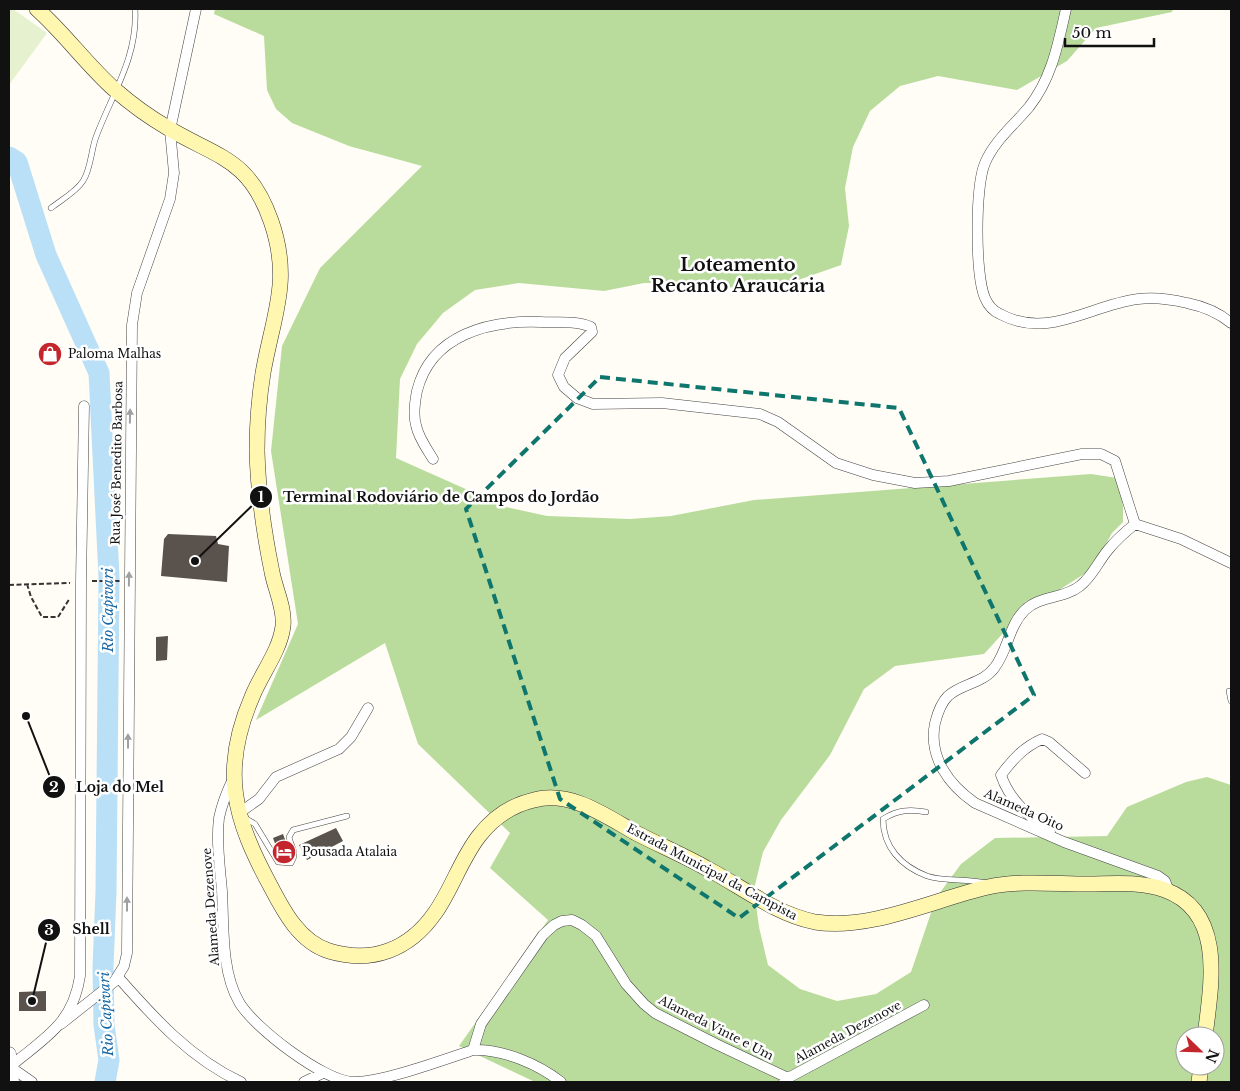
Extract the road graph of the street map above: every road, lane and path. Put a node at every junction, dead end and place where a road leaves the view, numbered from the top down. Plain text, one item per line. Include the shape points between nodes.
1 (37, 9) edge
2 (135, 9) edge
3 (196, 9) edge
4 (1066, 9) edge
5 (117, 92) junction
6 (170, 130) junction
7 (51, 208) dead end
8 (1231, 323) edge
9 (84, 406) dead end
10 (433, 459) dead end
11 (1135, 524) junction
12 (1231, 563) edge
13 (118, 580) dead end
14 (86, 581) junction
15 (27, 584) junction
16 (9, 585) edge
17 (70, 598) dead end
18 (1229, 692) dead end
19 (1231, 701) edge
20 (368, 708) dead end
21 (1085, 773) dead end
22 (233, 779) junction
23 (926, 812) dead end
24 (238, 813) junction
25 (347, 816) dead end
26 (1064, 842) junction
27 (994, 885) junction
28 (1169, 891) junction
29 (116, 980) junction
30 (924, 1004) dead end
31 (61, 1024) junction
32 (1206, 1026) edge
33 (473, 1050) junction
34 (11, 1067) edge
35 (323, 1073) junction
36 (389, 1079) edge
37 (786, 1080) edge
38 (32, 1082) edge
39 (241, 1082) edge
40 (304, 1082) edge
41 (561, 1082) edge

1 - 5 main road, Estrada Municipal da Campista
2 - 5 lane via 136,21 129,56
3 - 6 street, Rua José Benedito Barbosa
4 - 8 street via 1048,78 1030,106 998,141 985,163 978,191 980,280 985,298 994,312 1015,322 1033,325 1060,321 1137,299 1163,298 1200,306
5 - 6 main road, Estrada Municipal da Campista
5 - 7 lane via 95,140 85,177
6 - 22 main road, Estrada Municipal da Campista via 228,159 247,176 256,187 272,222 280,255 281,296 263,371 257,452 270,562 283,612 283,626 241,724
29 -> 6 street, Rua José Benedito Barbosa via 127,952 132,325 137,293 170,199 174,173
9 - 14 street
10 - 11 street via 416,425 415,401 420,380 429,363 446,344 475,329 513,321 581,324 590,327 592,332 564,358 558,375 564,387 577,398 593,404 662,403 760,414 778,422 836,463 873,475 915,483 949,481 1082,454 1101,454 1115,461
11 - 12 street via 1174,536
11 - 26 street, Alameda Oito via 1119,537 1079,588 1039,600 1024,611 995,667 982,680 958,688 946,698 933,732 935,754 946,776 964,795 975,803
13 - 14 path
14 - 15 path
14 - 31 street via 80,976 77,993
15 - 16 path
15 - 17 path via 42,617 58,618
18 - 19 lane
20 - 24 street via 351,737 339,749 276,777 253,805
21 - 26 street via 1042,739 1014,757 1001,775 1004,786 1020,807
22 - 24 main road, Estrada Municipal da Campista
22 - 35 street, Alameda Dezenove via 222,801 219,821 228,968 233,987 238,1002 249,1017
23 - 27 lane via 911,809 895,812 883,819 883,834 894,853 905,864 928,876
24 - 25 lane via 255,824 278,862 283,864 291,863 294,858 289,837 292,830
24 - 27 main road, Estrada Municipal da Campista via 255,858 294,925 312,943 326,950 361,957 380,955 401,947 435,913 479,835 515,806 540,797 583,804 708,868 796,918 848,923 887,916
26 - 28 street, Alameda Oito via 1158,876 1165,881
27 - 28 main road, Estrada Municipal da Campista via 1129,884
28 - 32 main road, Estrada Municipal da Campista via 1186,902 1203,922 1213,955
29 - 31 street
29 - 39 street via 197,1057
30 - 37 street, Alameda Dezenove
31 - 34 street
33 - 36 street, Alameda Dezenove
33 - 37 street, Alameda Vinte e Um via 481,1024 543,935 554,925 572,920 596,936 626,984 644,1004
33 - 41 street, Alameda Dezenove via 500,1053 535,1066
34 - 38 street
35 - 36 street, Alameda Dezenove via 352,1082
35 - 40 street

